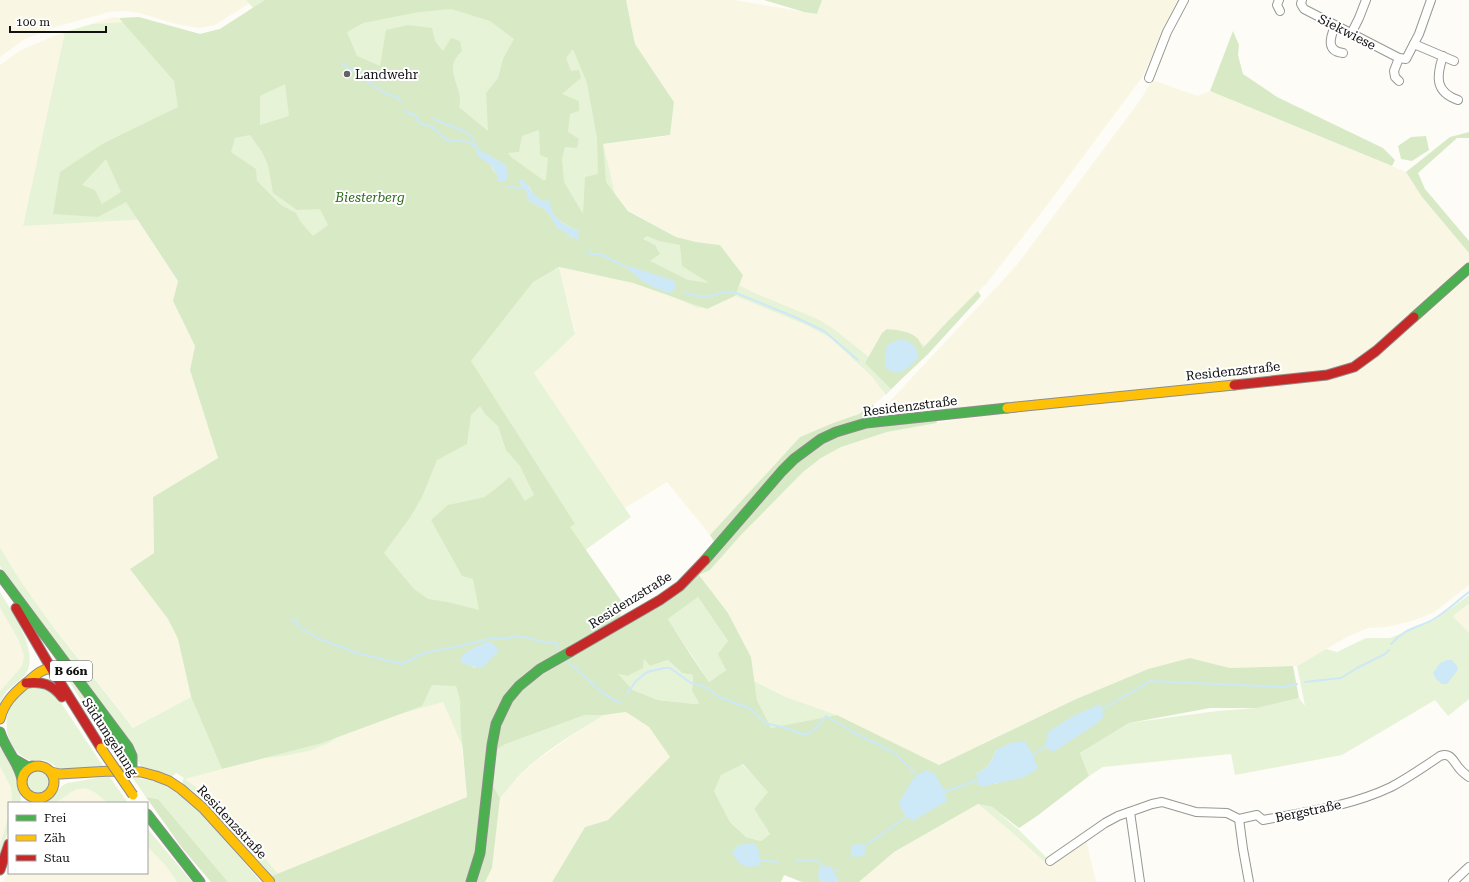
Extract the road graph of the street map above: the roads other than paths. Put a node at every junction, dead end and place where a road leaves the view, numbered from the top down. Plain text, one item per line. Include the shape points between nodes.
1 (1184, 0) edge
2 (1279, 0) edge
3 (1302, 0) edge
4 (1366, 0) edge
5 (1431, 0) edge
6 (1280, 11) dead end
7 (1335, 26) junction
8 (1351, 34) junction
9 (1414, 44) junction
10 (1344, 53) dead end
11 (1443, 56) junction
12 (1402, 59) junction
13 (1454, 61) dead end
14 (1149, 78) dead end
15 (1399, 81) dead end
16 (1458, 100) dead end
17 (1469, 268) edge
18 (0, 575) edge
19 (0, 581) edge
20 (30, 632) junction
21 (51, 668) junction
22 (28, 680) junction
23 (0, 719) edge
24 (83, 720) junction
25 (0, 732) edge
26 (13, 759) junction
27 (33, 766) junction
28 (132, 771) junction
29 (51, 772) junction
30 (79, 774) junction
31 (1469, 777) edge
32 (22, 778) junction
33 (53, 787) junction
34 (25, 792) junction
35 (39, 798) junction
36 (136, 799) edge
37 (27, 802) edge
38 (29, 802) edge
39 (1130, 812) junction
40 (148, 815) edge
41 (1239, 819) junction
42 (8, 847) edge
43 (1050, 861) dead end
44 (1469, 867) edge
45 (0, 870) edge
46 (200, 882) edge
47 (270, 882) edge
48 (471, 882) edge
49 (1140, 882) edge
50 (1249, 882) edge
51 (1453, 882) edge

1 - 14 street via 1167,32
2 - 6 street via 1277,5
3 - 7 street, Siekwiese via 1304,9
4 - 8 street
5 - 9 street
7 - 8 street, Siekwiese
7 - 10 street via 1330,44 1339,53
8 - 12 street, Siekwiese
9 - 11 street
9 - 12 street
11 - 13 street
11 - 16 street via 1438,80 1445,93
12 - 15 street via 1394,71
17 - 48 main road, Residenzstraße via 1376,351 1354,367 1340,372 866,423 821,439 782,471 680,586 540,669 508,699 496,724 480,853
18 - 28 main road, B 66n via 128,747 132,756
19 - 20 main road, Südumgehung / B 66n
20 - 21 main road, Südumgehung / B 66n
20 - 22 main road, B 66n via 36,649 35,662
21 - 22 main road, B 66n via 42,669
21 - 24 main road, Südumgehung / B 66n
22 - 23 main road, B 66n via 9,697
22 - 24 main road, B 66n via 50,684 56,688 70,708
24 - 36 main road, Südumgehung / B 66n, bridge
25 - 26 main road via 3,744
26 - 27 main road via 28,767
26 - 32 main road via 22,773
27 - 29 main road via 42,766
27 - 32 main road
28 - 30 main road, Residenzstraße
28 - 47 main road, Residenzstraße via 155,775 194,797
29 - 30 main road, Residenzstraße
29 - 33 main road via 54,779
30 - 33 main road, Residenzstraße
31 - 41 street, Bergstraße via 1445,754 1390,787 1359,799 1309,812 1263,820 1257,815
32 - 34 main road
33 - 35 main road via 49,794
34 - 35 main road
34 - 37 main road
35 - 38 main road
39 - 41 street, Bergstraße via 1162,802 1196,812 1227,813
39 - 43 street, Bergstraße via 1105,823
39 - 49 street
40 - 46 main road
41 - 50 street
42 - 45 main road
44 - 51 street

